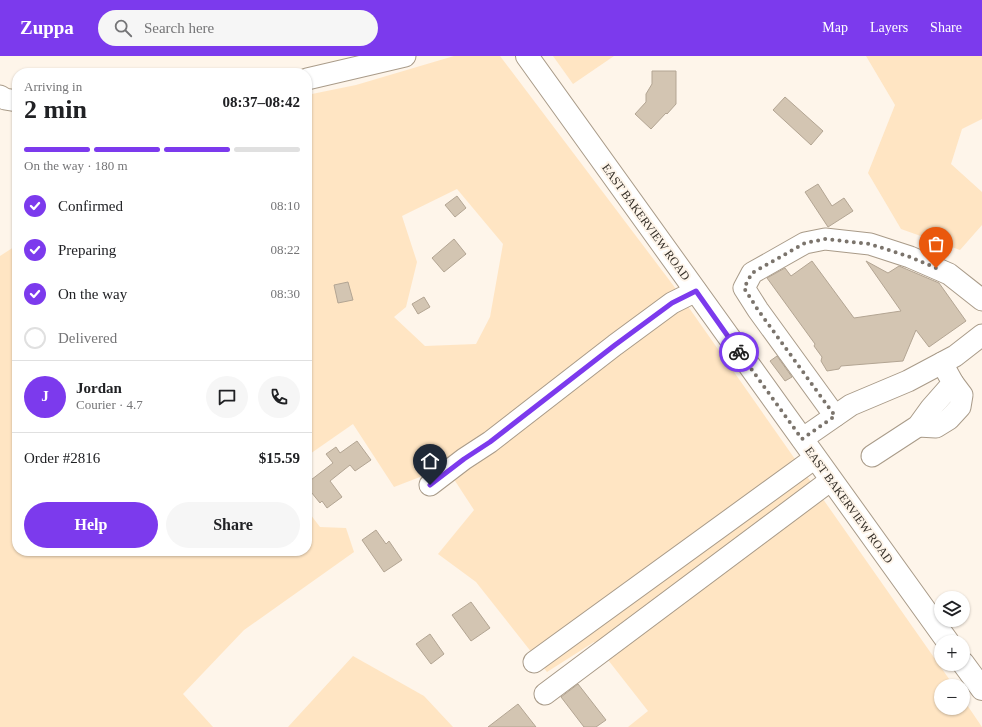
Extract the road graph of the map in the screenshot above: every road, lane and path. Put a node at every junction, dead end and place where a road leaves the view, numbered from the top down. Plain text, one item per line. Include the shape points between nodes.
1 (405, 56) edge
2 (527, 56) edge
3 (312, 78) edge
4 (0, 96) edge
5 (12, 100) edge
6 (696, 291) junction
7 (982, 300) edge
8 (982, 335) edge
9 (942, 363) junction
10 (835, 416) junction
11 (802, 439) junction
12 (872, 456) dead end
13 (815, 458) junction
14 (831, 480) junction
15 (430, 485) dead end
16 (943, 635) edge
17 (534, 662) dead end
18 (969, 671) edge
19 (982, 689) edge
20 (545, 694) dead end

1 - 3 street
2 - 6 main road, EAST BAKERVIEW ROAD
4 - 5 street
6 - 11 main road, EAST BAKERVIEW ROAD
6 - 15 street via 672,303
7 - 10 street via 949,274 910,257 870,244 825,239 805,243 752,273 744,288
8 - 9 street
9 - 10 street via 908,381 851,405
9 - 12 street via 953,383 918,426
10 - 11 street
11 - 13 main road, EAST BAKERVIEW ROAD
13 - 14 main road, EAST BAKERVIEW ROAD
13 - 17 street
14 - 16 main road, EAST BAKERVIEW ROAD
14 - 20 street
18 - 19 main road

